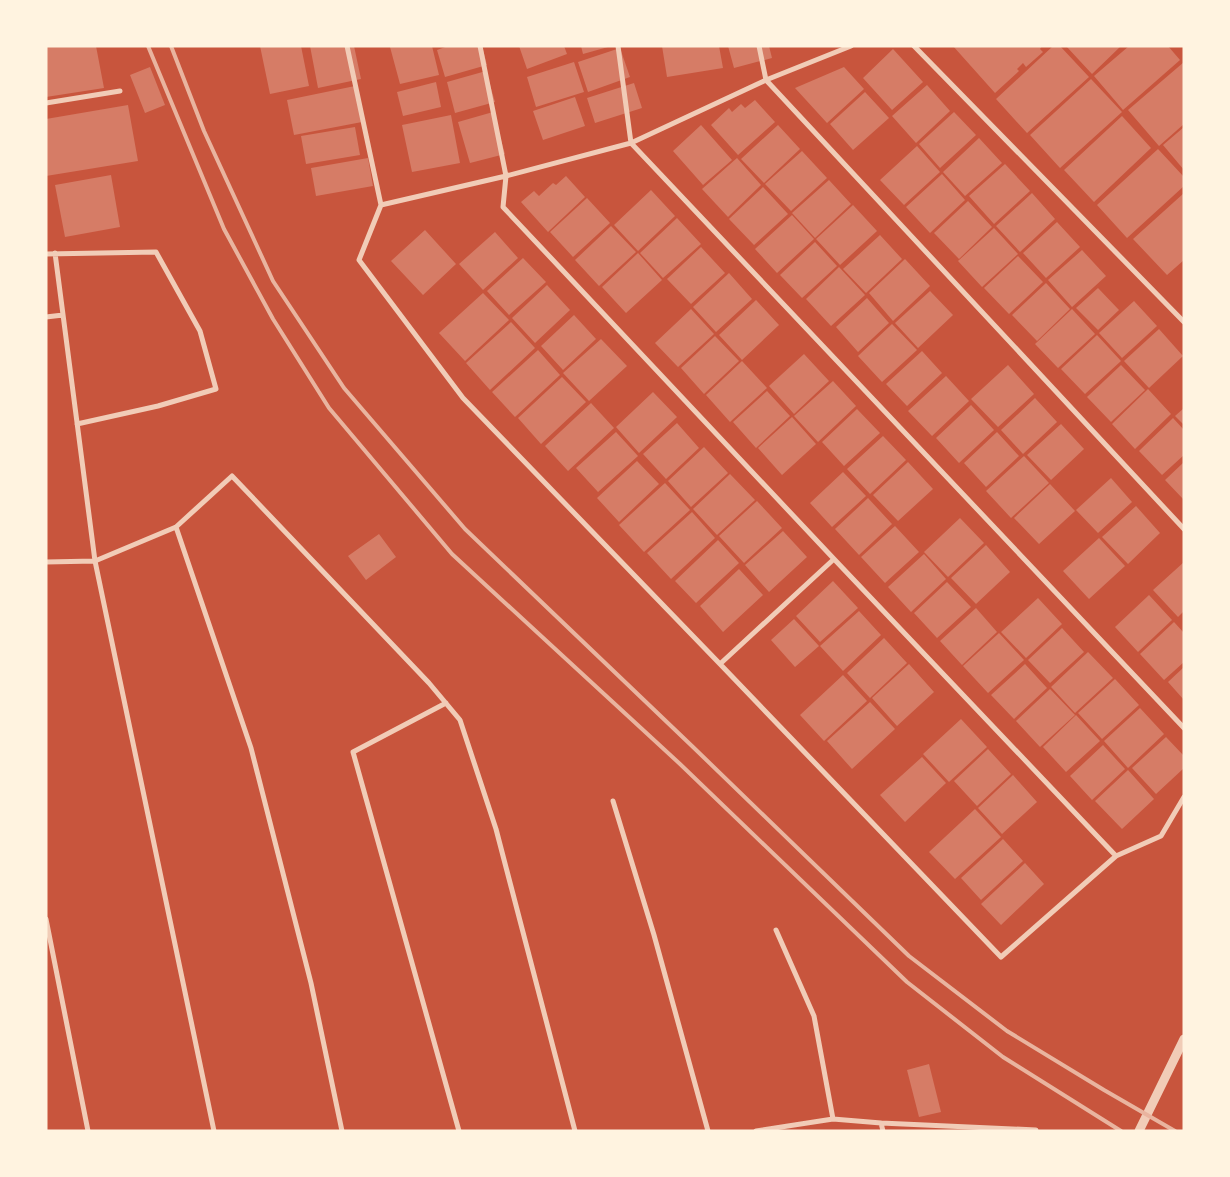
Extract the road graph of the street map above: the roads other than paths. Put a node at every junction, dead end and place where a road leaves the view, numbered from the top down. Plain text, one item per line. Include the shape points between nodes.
1 (347, 46) edge
2 (480, 46) edge
3 (618, 46) edge
4 (759, 46) edge
5 (851, 46) edge
6 (914, 46) edge
7 (766, 80) junction
8 (120, 92) dead end
9 (46, 103) edge
10 (631, 143) junction
11 (506, 176) junction
12 (381, 205) junction
13 (55, 253) junction
14 (46, 254) edge
15 (63, 315) junction
16 (46, 317) edge
17 (1184, 322) edge
18 (77, 424) junction
19 (176, 527) junction
20 (1184, 529) edge
21 (834, 559) junction
22 (95, 561) junction
23 (46, 562) edge
24 (720, 664) junction
25 (446, 703) junction
26 (1184, 728) edge
27 (1184, 797) edge
28 (613, 801) dead end
29 (1116, 856) junction
30 (46, 919) edge
31 (776, 930) dead end
32 (1184, 1038) edge
33 (834, 1119) junction
34 (881, 1123) junction
35 (1036, 1130) edge
36 (88, 1131) edge
37 (214, 1131) edge
38 (342, 1131) edge
39 (459, 1131) edge
40 (575, 1131) edge
41 (708, 1131) edge
42 (756, 1131) edge
43 (883, 1131) edge
44 (1138, 1131) edge

1 - 12 street
2 - 11 street
3 - 10 street
4 - 7 street
5 - 7 street
6 - 17 street
7 - 10 street
7 - 20 street
8 - 9 street
10 - 11 street
10 - 26 street
11 - 12 street
11 - 21 street via 503,207
12 - 24 street via 359,260 463,398
13 - 14 street
13 - 15 street
13 - 18 street via 156,252 200,331 216,389
15 - 16 street
15 - 18 street
18 - 22 street
19 - 22 street
19 - 25 street via 232,476
19 - 38 street via 251,748 312,983
21 - 24 street
21 - 29 street
22 - 23 street
22 - 37 street
24 - 29 street via 1001,957
25 - 39 street via 353,752
25 - 40 street via 460,720 496,829
27 - 29 street via 1161,836
28 - 41 street via 654,934
30 - 36 street
31 - 33 street via 814,1016
32 - 44 street
33 - 34 street
33 - 42 street
34 - 35 street
34 - 43 street

